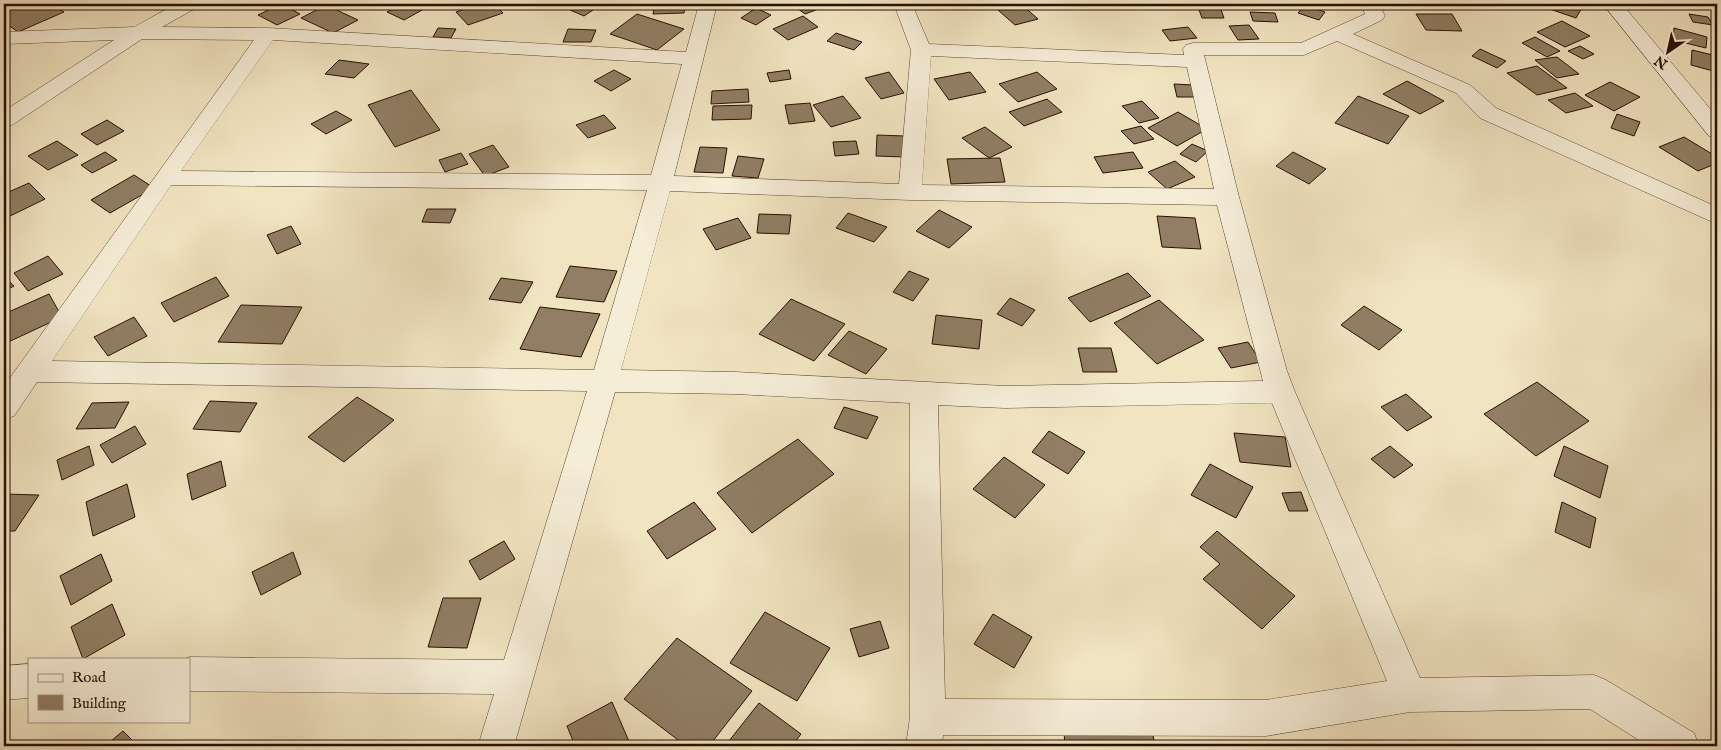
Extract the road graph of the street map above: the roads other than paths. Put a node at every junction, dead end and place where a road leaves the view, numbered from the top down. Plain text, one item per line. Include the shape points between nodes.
1 (189, 4) edge
2 (708, 4) edge
3 (903, 4) edge
4 (1370, 4) edge
5 (1612, 4) edge
6 (138, 33) junction
7 (268, 34) junction
8 (1337, 34) junction
9 (4, 38) edge
10 (921, 50) junction
11 (694, 59) junction
12 (1195, 62) junction
13 (4, 120) edge
14 (1717, 131) edge
15 (164, 178) junction
16 (661, 183) junction
17 (910, 192) junction
18 (1227, 197) junction
19 (1717, 216) edge
20 (31, 371) junction
21 (605, 380) junction
22 (1281, 392) junction
23 (924, 393) junction
24 (4, 408) edge
25 (190, 674) edge
26 (516, 677) junction
27 (28, 681) edge
28 (4, 683) edge
29 (1410, 695) junction
30 (926, 732) edge
31 (496, 746) edge
32 (1681, 746) edge

1 - 6 street
2 - 11 street
3 - 10 street
4 - 8 street via 1375,16
5 - 14 street
6 - 7 street
6 - 9 street
6 - 13 street
7 - 11 street
7 - 15 street
8 - 12 street via 1304,49 1193,49
8 - 19 street via 1463,89 1488,112
10 - 12 street
10 - 17 street
11 - 16 street
12 - 18 street
15 - 16 street
15 - 20 street
16 - 17 street
16 - 21 street
17 - 18 street
18 - 22 street
20 - 21 street
20 - 24 street
21 - 23 street
21 - 26 street
22 - 23 street via 1005,397
22 - 29 street
23 - 30 street
25 - 26 street
26 - 31 street
27 - 28 street
29 - 30 street via 1266,718
29 - 32 street via 1594,692

